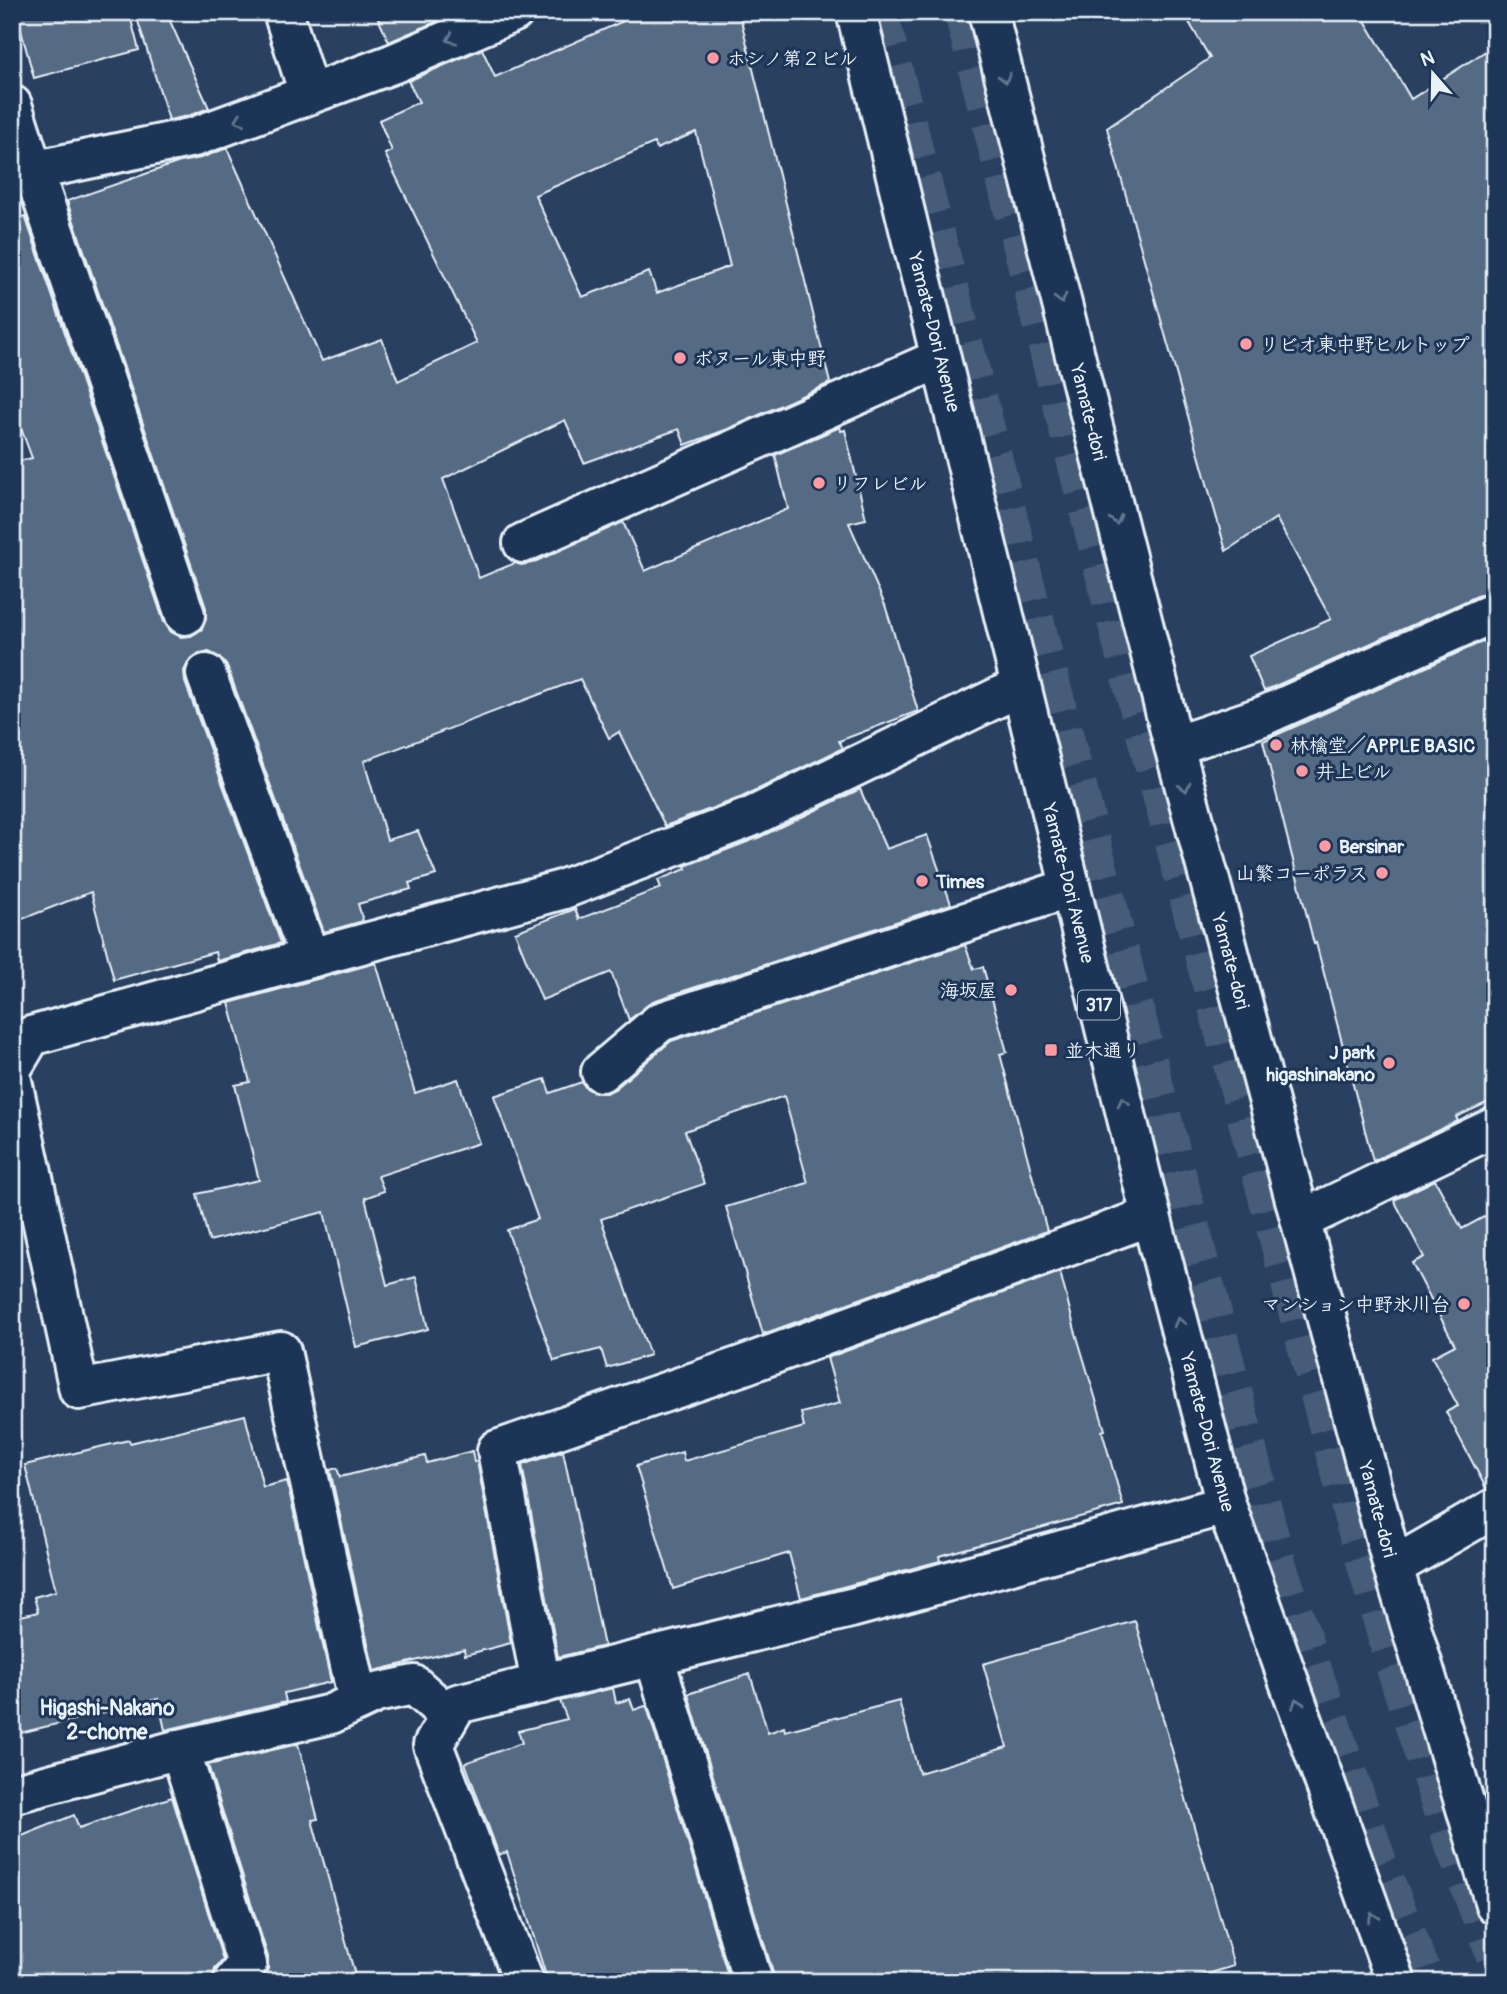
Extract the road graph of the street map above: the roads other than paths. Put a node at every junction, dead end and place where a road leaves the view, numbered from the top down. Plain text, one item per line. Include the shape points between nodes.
1 (284, 12) edge
2 (514, 12) edge
3 (856, 12) edge
4 (988, 12) edge
5 (309, 94) junction
6 (12, 105) edge
7 (22, 173) edge
8 (941, 358) junction
9 (523, 543) dead end
10 (1495, 612) edge
11 (185, 615) dead end
12 (206, 674) dead end
13 (1021, 686) junction
14 (1174, 746) junction
15 (1070, 888) junction
16 (310, 958) junction
17 (12, 1068) edge
18 (601, 1072) dead end
19 (12, 1081) edge
20 (1495, 1127) edge
21 (1151, 1216) junction
22 (1301, 1220) junction
23 (1226, 1505) junction
24 (1495, 1508) edge
25 (1393, 1567) junction
26 (654, 1656) junction
27 (541, 1684) junction
28 (358, 1701) junction
29 (449, 1716) junction
30 (180, 1749) junction
31 (12, 1794) edge
32 (1495, 1904) edge
33 (233, 1982) edge
34 (524, 1982) edge
35 (753, 1982) edge
36 (1396, 1982) edge

1 - 5 main road
2 -> 5 main road
3 - 8 main road, Yamate-Dori Avenue / 317
4 -> 14 main road, Yamate-dori
5 -> 7 main road via 194,137
6 - 7 main road
7 - 11 main road
8 - 9 main road
8 - 13 main road, Yamate-Dori Avenue / 317
10 - 14 main road via 1263,716
12 - 16 main road
13 - 15 main road, Yamate-Dori Avenue / 317
13 - 16 main road via 751,817 599,876
14 -> 22 main road, Yamate-dori
15 - 18 main road via 660,1022
21 -> 15 main road, Yamate-Dori Avenue / 317
16 - 17 main road via 31,1036
19 - 28 main road via 79,1390 281,1351
20 - 22 main road
23 -> 21 main road, Yamate-Dori Avenue / 317
21 - 27 main road via 497,1450
22 - 25 main road, Yamate-dori
23 - 26 main road via 851,1608
36 -> 23 main road, Yamate-Dori Avenue / 317
24 - 25 main road
25 - 32 main road, Yamate-dori
26 - 27 main road
26 - 35 main road
27 - 29 main road via 457,1704
28 - 29 main road via 414,1685
28 - 30 main road via 331,1714
29 - 34 main road via 433,1745
30 - 31 main road
30 - 33 main road via 247,1964

